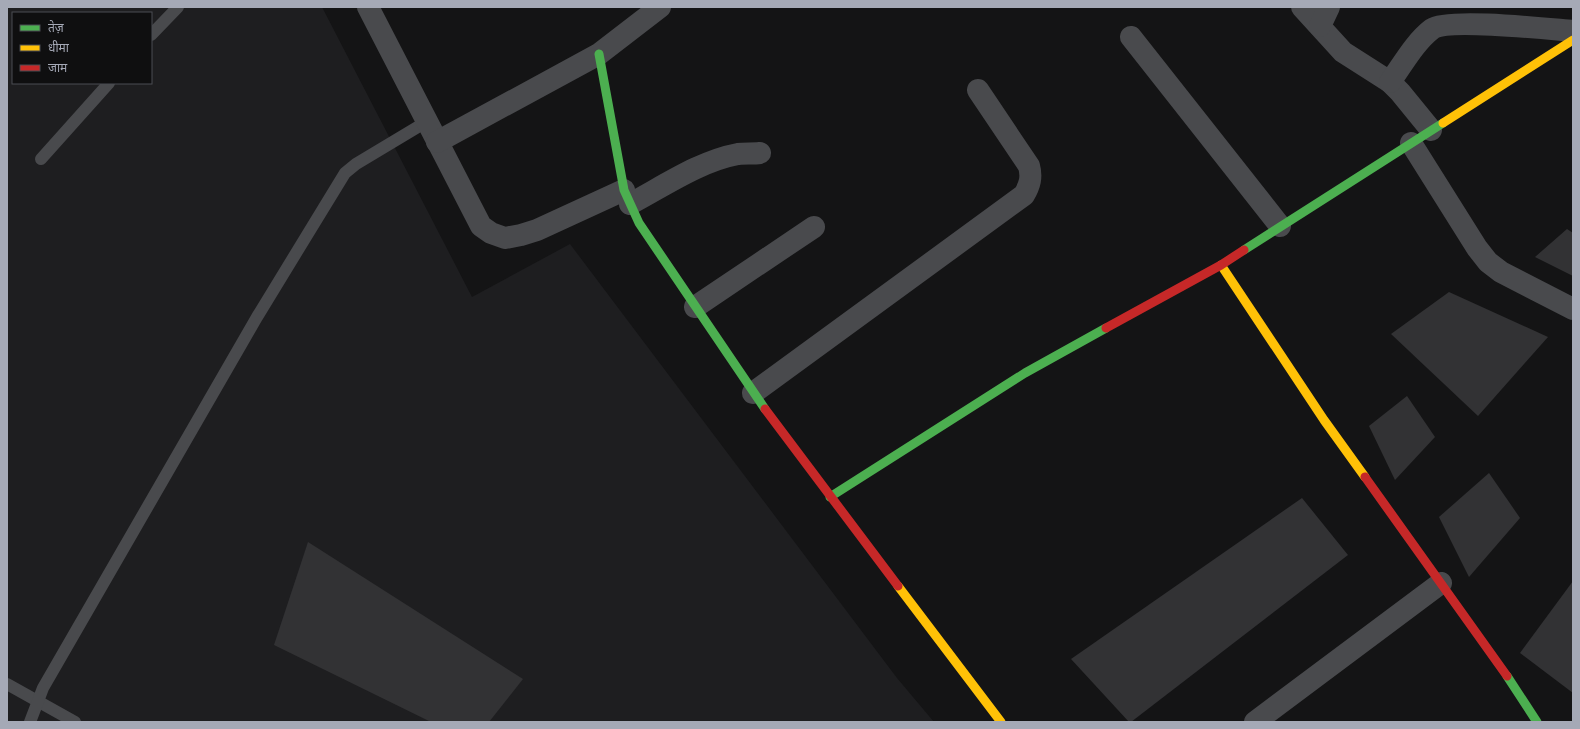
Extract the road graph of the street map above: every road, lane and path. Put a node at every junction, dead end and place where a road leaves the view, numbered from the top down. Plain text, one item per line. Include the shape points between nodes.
1 (178, 7) edge
2 (368, 7) edge
3 (660, 7) edge
4 (1302, 7) edge
5 (1329, 7) edge
6 (1320, 26) junction
7 (1573, 31) edge
8 (152, 34) edge
9 (1131, 37) dead end
10 (1573, 40) edge
11 (599, 54) junction
12 (1390, 82) junction
13 (108, 84) edge
14 (978, 90) dead end
15 (426, 122) junction
16 (1431, 130) junction
17 (437, 142) junction
18 (1412, 143) junction
19 (760, 154) dead end
20 (41, 160) dead end
21 (627, 197) junction
22 (1280, 226) junction
23 (814, 227) dead end
24 (1221, 265) junction
25 (695, 307) junction
26 (1573, 309) edge
27 (753, 393) junction
28 (830, 497) junction
29 (1441, 583) junction
30 (7, 684) edge
31 (38, 702) junction
32 (30, 722) edge
33 (76, 722) edge
34 (1001, 722) edge
35 (1255, 722) edge
36 (1538, 722) edge

1 - 8 lane
2 - 15 street
3 - 11 street
4 - 6 street
5 - 6 street
6 - 12 street via 1342,52
7 - 12 street via 1474,24 1439,26 1420,41
9 - 22 street
10 - 16 street
11 - 17 street
11 - 21 street
12 - 16 street
13 - 20 lane
14 - 27 street via 1029,166 1030,186 1024,195
15 - 17 street
15 - 31 lane via 356,164 346,173 257,317 43,688
16 - 18 street
17 - 21 street via 481,226 505,238 537,230
18 - 22 street
18 - 26 street via 1488,262 1501,272
19 - 21 street via 739,154 718,160
21 - 25 street via 639,223
22 - 24 street
23 - 25 street
24 - 28 street via 1025,373
24 - 29 street via 1324,420
25 - 27 street
27 - 28 street
28 - 34 street
29 - 35 street
29 - 36 street
30 - 31 lane
31 - 32 lane
31 - 33 lane

